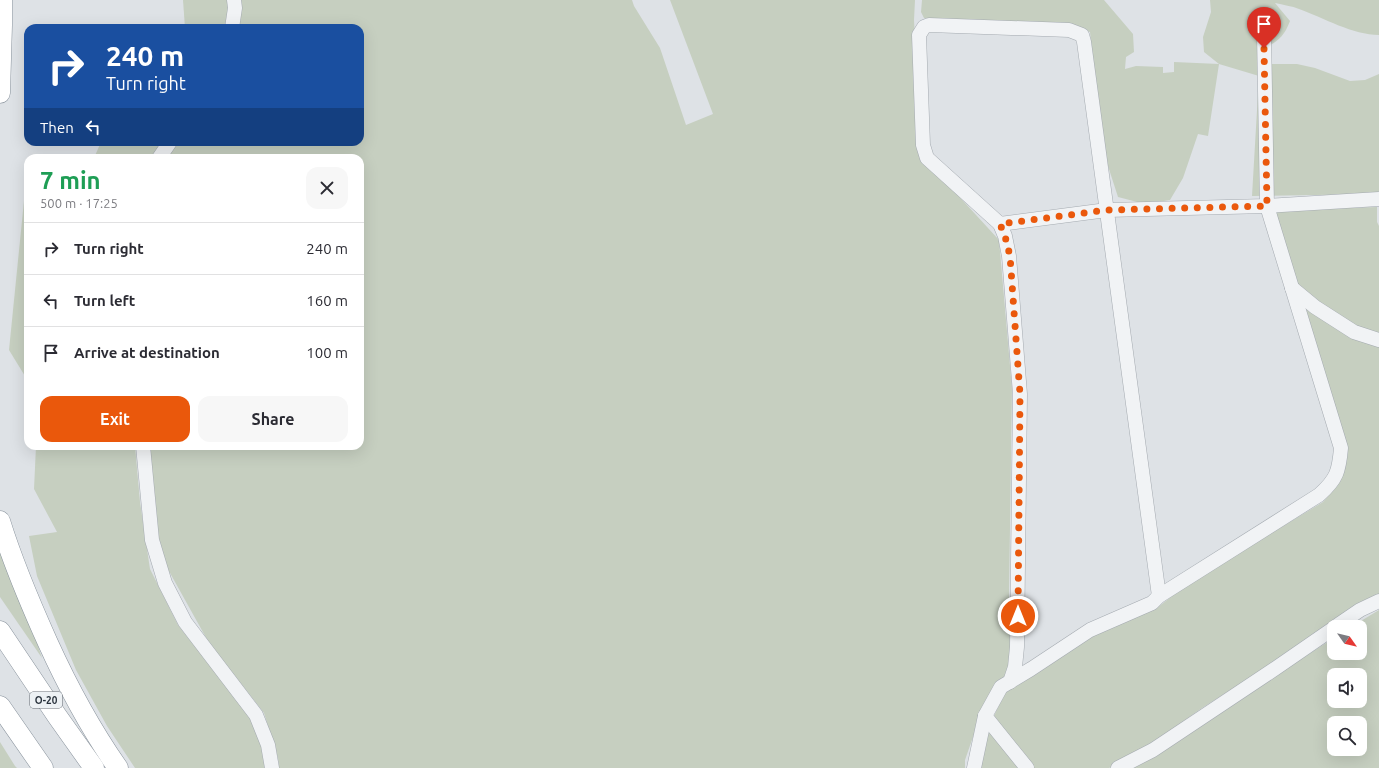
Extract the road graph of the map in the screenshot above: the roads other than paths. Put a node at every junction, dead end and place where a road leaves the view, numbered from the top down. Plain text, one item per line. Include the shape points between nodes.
1 (2, 0) edge
2 (234, 0) edge
3 (233, 24) edge
4 (1264, 32) dead end
5 (0, 92) edge
6 (1379, 199) edge
7 (1267, 206) junction
8 (1107, 210) junction
9 (1000, 224) junction
10 (1292, 288) junction
11 (1379, 340) edge
12 (143, 450) edge
13 (0, 521) edge
14 (1159, 596) junction
15 (1379, 601) edge
16 (1345, 620) edge
17 (0, 631) edge
18 (1327, 633) edge
19 (1010, 682) junction
20 (0, 706) edge
21 (984, 716) junction
22 (43, 768) edge
23 (94, 768) edge
24 (118, 768) edge
25 (272, 768) edge
26 (974, 768) edge
27 (1027, 768) edge
28 (1118, 768) edge

1 - 5 highway
2 - 3 street
4 - 7 street
6 - 7 street
7 - 8 street
7 - 10 street
8 - 9 street
8 - 9 street via 1082,35 1069,30 928,25 919,35 924,152 927,158
8 - 14 street
9 - 19 street via 1010,256 1020,394 1017,647
10 - 11 street via 1315,307 1354,332
10 - 14 street via 1341,448 1339,468 1330,485 1318,495
12 - 25 street via 152,540 165,583 185,622 256,715 268,745
13 - 24 highway via 18,576 66,680
14 - 19 street via 1152,603 1090,630
15 - 16 street
17 - 23 highway, O-20
18 - 28 street via 1153,750
19 - 21 street via 1001,687
20 - 22 highway
21 - 26 street
21 - 27 street

